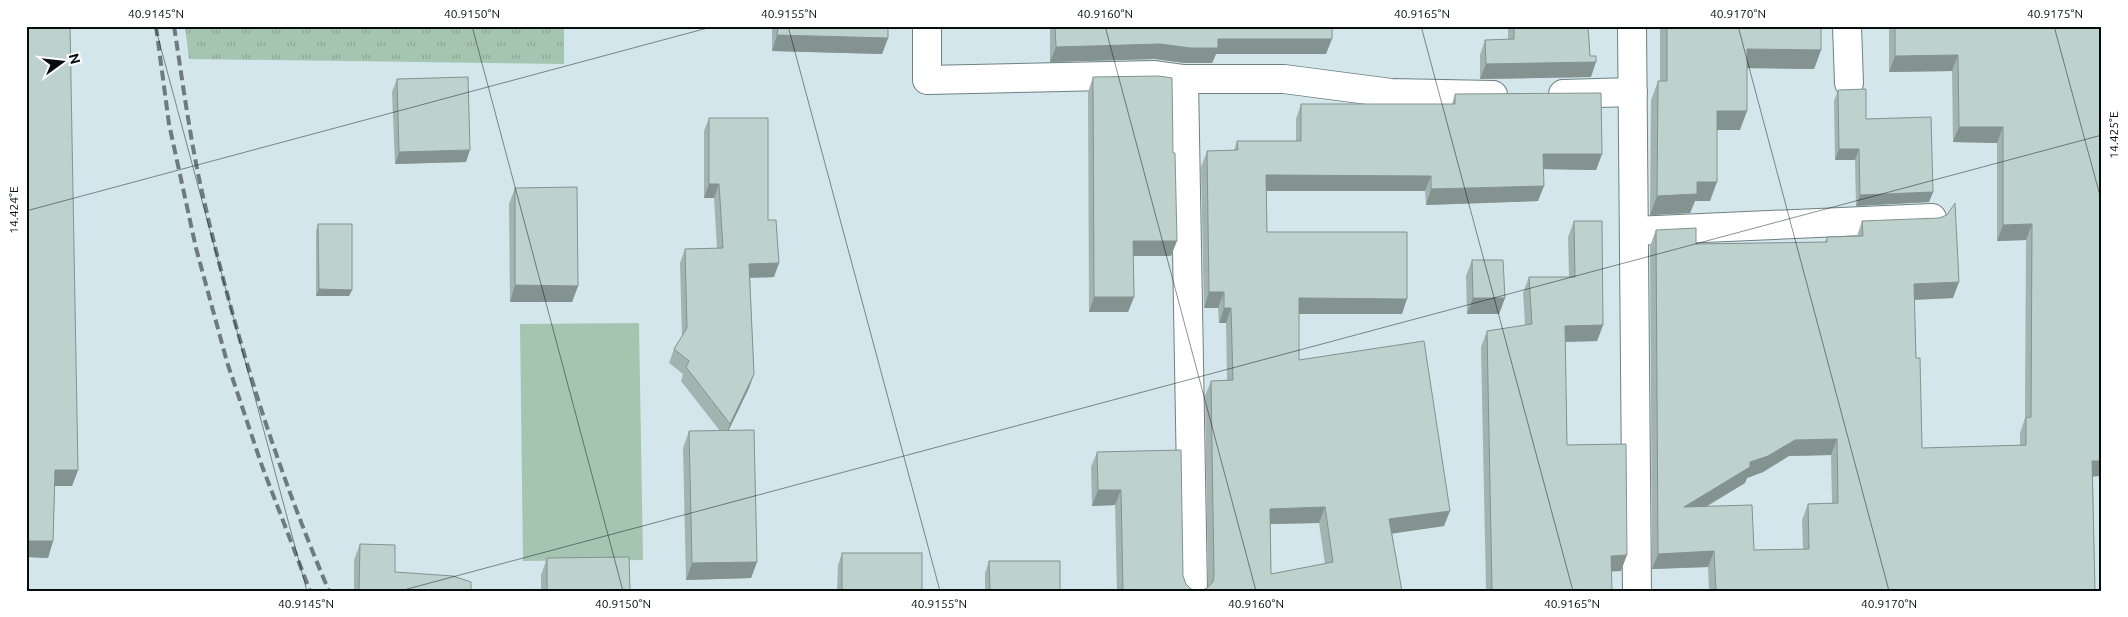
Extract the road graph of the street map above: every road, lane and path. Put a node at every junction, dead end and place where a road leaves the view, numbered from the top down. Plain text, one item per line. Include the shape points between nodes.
1 (927, 26) edge
2 (1632, 26) edge
3 (1848, 26) edge
4 (1184, 79) junction
5 (1849, 83) dead end
6 (1633, 92) junction
7 (1932, 218) edge
8 (1634, 231) junction
9 (1194, 591) edge
10 (1637, 591) edge

1 - 4 street via 927,80 1155,76
2 - 6 street
3 - 5 street
4 - 6 street via 1284,79 1391,93 1528,95
4 - 9 street
6 - 8 street
7 - 8 street
8 - 10 street

